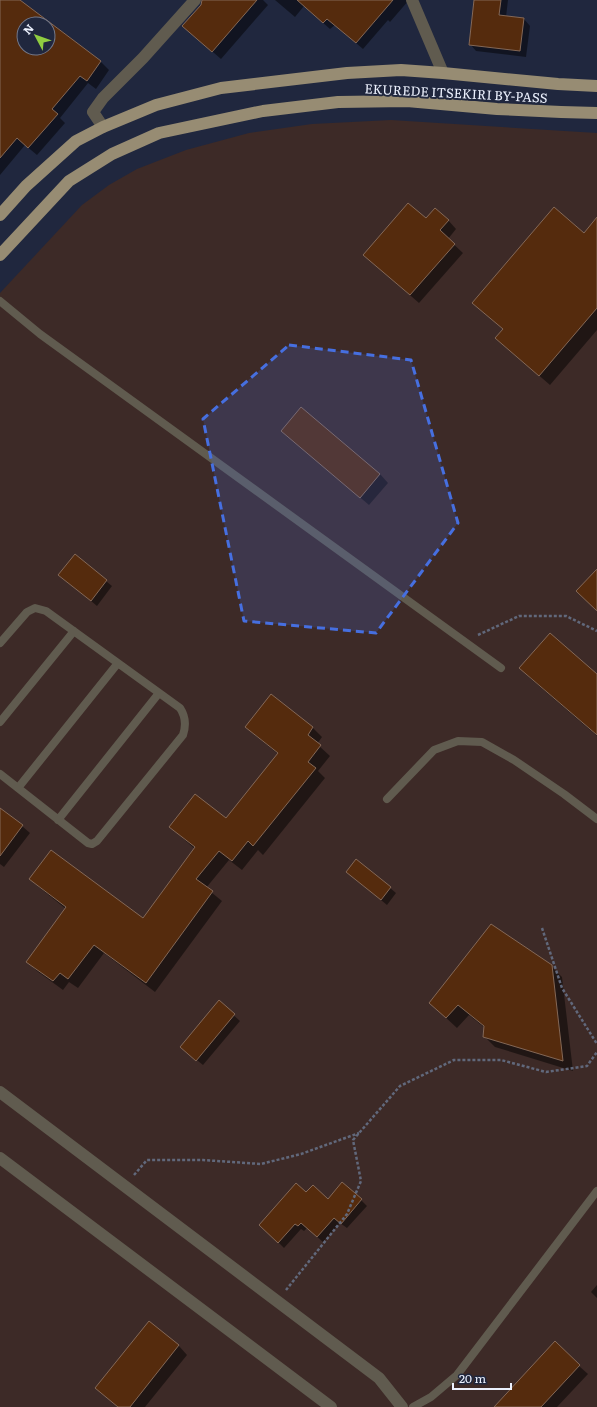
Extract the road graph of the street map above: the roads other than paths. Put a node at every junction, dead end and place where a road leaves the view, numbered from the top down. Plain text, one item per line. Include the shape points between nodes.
1 (195, 0) edge
2 (412, 0) edge
3 (443, 73) junction
4 (597, 86) edge
5 (597, 113) edge
6 (103, 127) junction
7 (0, 215) edge
8 (0, 255) edge
9 (0, 301) edge
10 (74, 631) junction
11 (0, 643) edge
12 (118, 663) junction
13 (501, 668) dead end
14 (159, 693) junction
15 (0, 722) edge
16 (0, 774) edge
17 (18, 788) junction
18 (387, 799) dead end
19 (597, 819) edge
20 (58, 820) junction
21 (0, 1092) edge
22 (0, 1158) edge
23 (597, 1191) edge
24 (331, 1407) edge
25 (402, 1407) edge
26 (413, 1407) edge

1 - 6 street via 103,98 93,112
2 - 3 street
3 - 4 main road, EKUREDE ITSEKIRI BY-PASS
3 - 6 main road, EKUREDE ITSEKIRI BY-PASS via 401,70 347,73 221,88 156,105
5 - 8 main road, EKUREDE ITSEKIRI BY-PASS via 407,102 338,102 263,111 159,133 112,154 69,181
6 - 7 main road, EKUREDE ITSEKIRI BY-PASS via 76,140 26,186
9 - 13 lane via 40,334
10 - 11 lane via 46,611 35,608 27,612
10 - 12 lane
10 - 15 lane
12 - 14 lane
12 - 17 lane
14 - 20 lane
14 - 20 lane via 183,713 183,735 97,841 88,843
16 - 17 lane
17 - 20 lane
18 - 19 lane via 434,750 458,741 482,742 514,760
21 - 25 street via 379,1378
22 - 24 street
23 - 26 lane via 458,1375 431,1397

